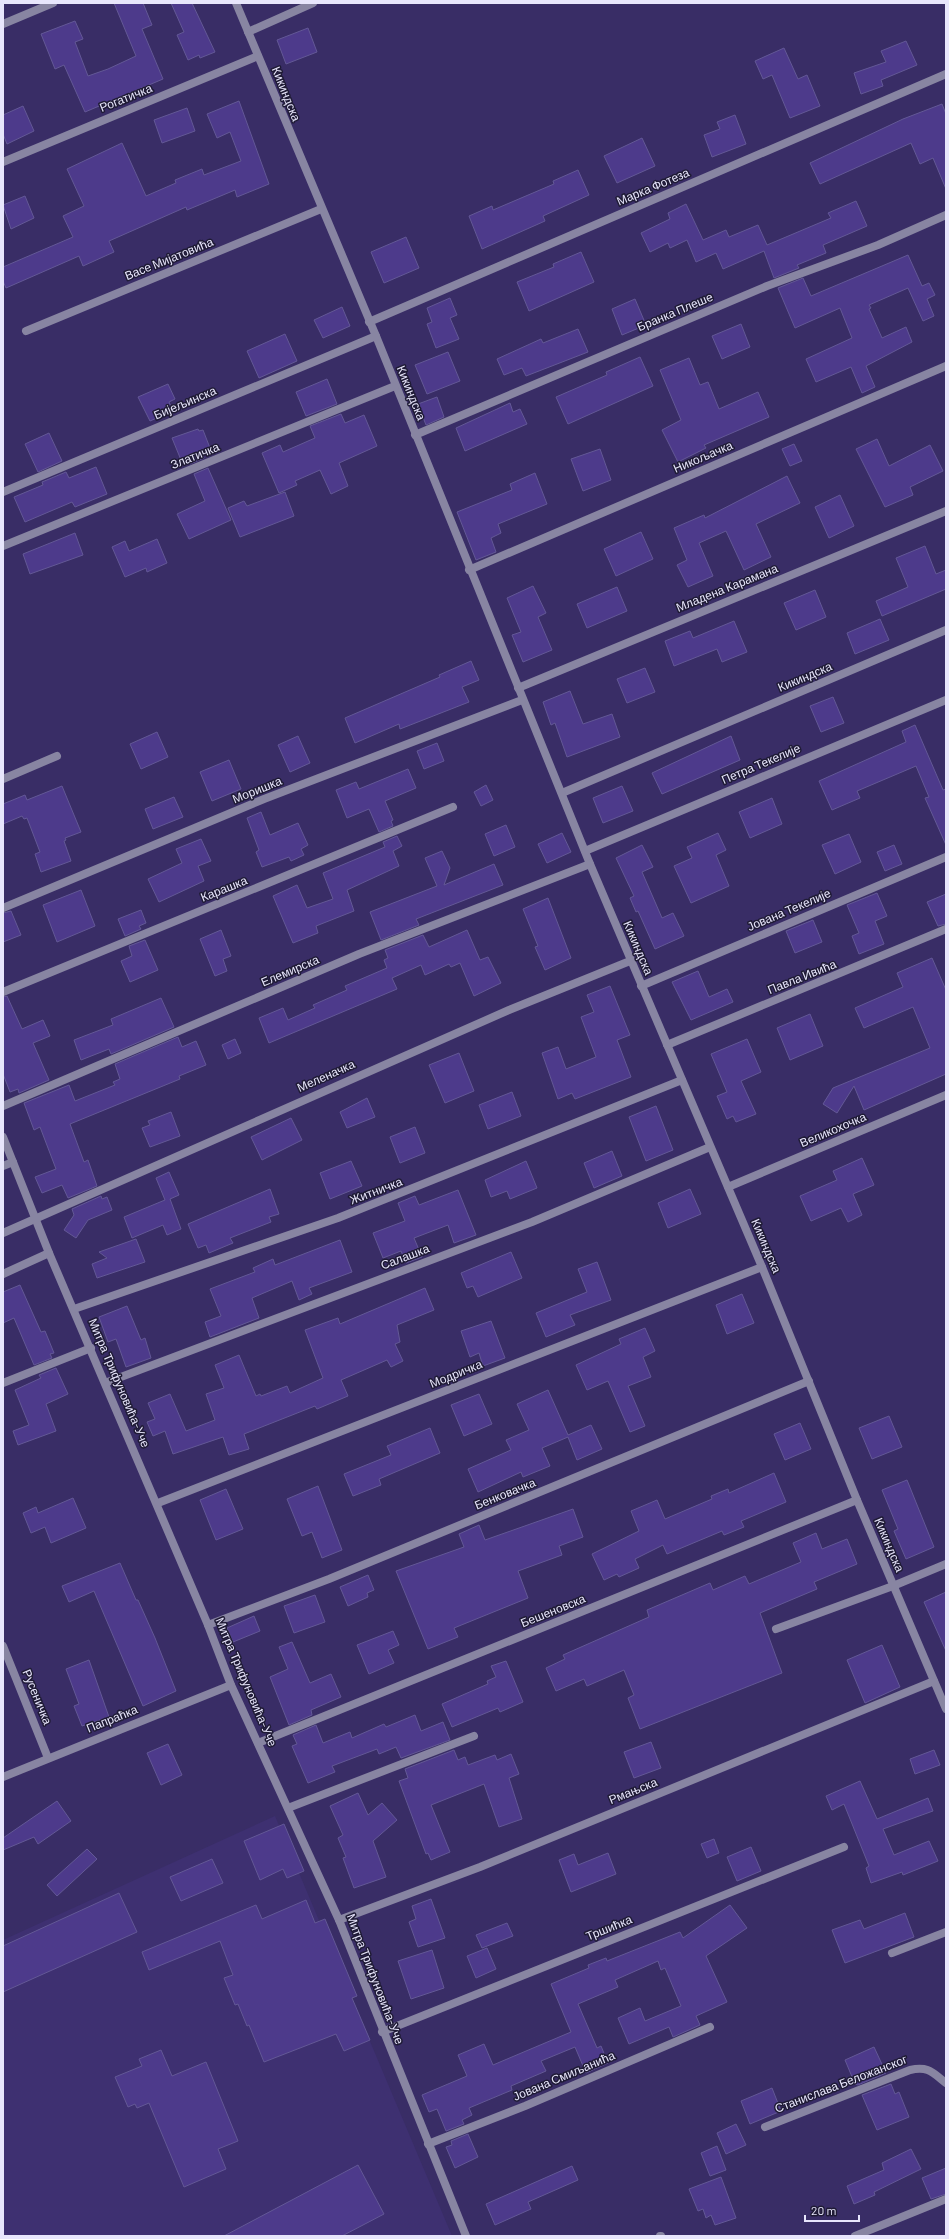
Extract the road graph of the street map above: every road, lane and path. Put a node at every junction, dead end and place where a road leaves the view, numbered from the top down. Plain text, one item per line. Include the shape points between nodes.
1 (53, 3) edge
2 (236, 3) edge
3 (313, 3) edge
4 (3, 24) edge
5 (248, 32) junction
6 (258, 56) junction
7 (946, 74) edge
8 (3, 162) edge
9 (321, 210) junction
10 (946, 215) edge
11 (369, 322) junction
12 (26, 331) dead end
13 (376, 336) junction
14 (946, 366) edge
15 (395, 386) junction
16 (415, 435) junction
17 (3, 492) edge
18 (946, 511) edge
19 (3, 546) edge
20 (469, 570) junction
21 (946, 630) edge
22 (518, 688) junction
23 (522, 700) junction
24 (946, 700) edge
25 (57, 756) dead end
26 (3, 779) edge
27 (562, 793) junction
28 (453, 807) dead end
29 (585, 851) junction
30 (946, 857) edge
31 (590, 864) junction
32 (3, 908) edge
33 (946, 929) edge
34 (630, 961) junction
35 (641, 986) junction
36 (3, 992) edge
37 (667, 1045) junction
38 (682, 1080) junction
39 (946, 1095) edge
40 (3, 1106) edge
41 (3, 1137) edge
42 (710, 1147) junction
43 (13, 1162) junction
44 (3, 1166) edge
45 (728, 1187) junction
46 (35, 1219) junction
47 (3, 1232) edge
48 (49, 1253) junction
49 (762, 1267) junction
50 (3, 1274) edge
51 (74, 1309) junction
52 (91, 1348) junction
53 (809, 1381) junction
54 (3, 1383) edge
55 (105, 1383) junction
56 (857, 1500) junction
57 (158, 1503) junction
58 (946, 1564) edge
59 (893, 1586) junction
60 (208, 1625) junction
61 (776, 1629) dead end
62 (3, 1646) edge
63 (934, 1681) junction
64 (231, 1685) junction
65 (946, 1709) edge
66 (474, 1736) dead end
67 (258, 1744) junction
68 (48, 1758) junction
69 (3, 1777) edge
70 (288, 1808) junction
71 (844, 1847) dead end
72 (339, 1920) junction
73 (946, 1932) edge
74 (892, 1953) dead end
75 (710, 2027) dead end
76 (382, 2032) junction
77 (946, 2084) edge
78 (764, 2127) dead end
79 (428, 2144) junction
80 (946, 2199) edge
81 (466, 2236) edge
82 (855, 2236) edge

1 - 4 street
2 - 5 street, Кикиндска
3 - 5 street
5 - 6 street, Кикиндска
6 - 8 street, Рогатичка
6 - 9 street, Кикиндска
7 - 11 street, Марка Фотеза
9 - 11 street, Кикиндска
9 - 12 street, Васе Мијатовића
10 - 16 street, Бранка Плеше via 878,245 767,286
11 - 13 street, Кикиндска
13 - 15 street, Кикиндска
13 - 17 street, Бијељинска
14 - 20 street, Никољачка
15 - 16 street, Кикиндска
15 - 19 street, Златичка
16 - 20 street, Кикиндска
18 - 22 street, Младена Карамана
20 - 22 street, Кикиндска
21 - 27 street, Кикиндска
22 - 23 street, Кикиндска
23 - 27 street, Кикиндска
23 - 32 street, Моришка via 264,799
24 - 29 street, Петра Текелије
25 - 26 street
27 - 29 street, Кикиндска
28 - 36 street, Карашка
29 - 31 street, Кикиндска
30 - 35 street, Јована Текелије
31 - 34 street, Кикиндска
31 - 40 street, Елемирска via 359,954
33 - 37 street, Павла Ивића
34 - 35 street, Кикиндска
34 - 46 street, Меленачка via 494,1016
35 - 37 street, Кикиндска
37 - 38 street, Кикиндска
38 - 42 street, Кикиндска
38 - 51 street, Житничка via 338,1218
39 - 45 street, Великохочка
41 - 43 street, Митра Трифуновића-Уче
42 - 45 street, Кикиндска
42 - 55 street, Салашка via 532,1222
43 - 44 street
43 - 46 street, Митра Трифуновића-Уче
45 - 49 street, Кикиндска
46 - 47 street, Меленачка
46 - 48 street, Митра Трифуновића-Уче
48 - 50 street
48 - 51 street, Митра Трифуновића-Уче
49 - 53 street, Кикиндска
49 - 57 street, Модричка
51 - 52 street, Митра Трифуновића-Уче
52 - 54 street
52 - 55 street, Митра Трифуновића-Уче
53 - 56 street, Кикиндска
53 - 60 street, Бенковачка via 330,1579
55 - 57 street, Митра Трифуновића-Уче
56 - 59 street, Кикиндска
56 - 67 street, Бешеновска
57 - 60 street, Митра Трифуновића-Уче
58 - 59 street
59 - 61 street
59 - 63 street, Кикиндска
60 - 64 street, Митра Трифуновића-Уче
62 - 68 street, Русеничка
63 - 65 street, Кикиндска
63 - 72 street, Рмањска via 480,1867
64 - 67 street, Митра Трифуновића-Уче
64 - 68 street, Папраћка
66 - 70 street
67 - 70 street, Митра Трифуновића-Уче
68 - 69 street, Папраћка
70 - 72 street, Митра Трифуновића-Уче
71 - 76 street, Тршићка
72 - 76 street, Митра Трифуновића-Уче
73 - 74 street
75 - 79 street, Јована Смиљанића via 525,2106
76 - 79 street, Митра Трифуновића-Уче
77 - 78 street, Станислава Беложанског via 922,2067
79 - 81 street, Митра Трифуновића-Уче
80 - 82 street

